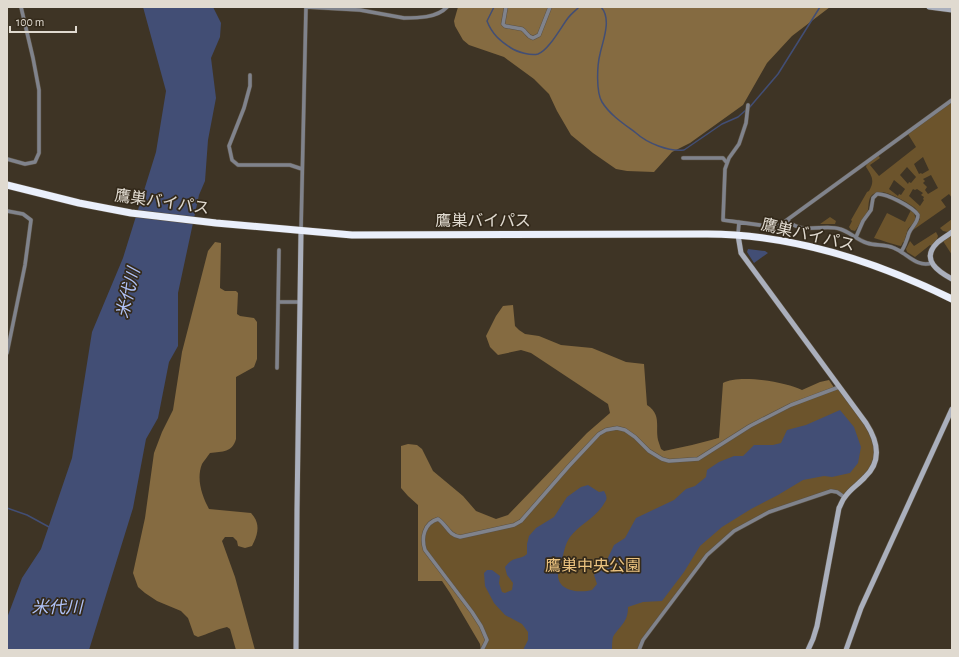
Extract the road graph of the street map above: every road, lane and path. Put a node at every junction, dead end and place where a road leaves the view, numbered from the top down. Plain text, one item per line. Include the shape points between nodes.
1 (21, 7) edge
2 (306, 7) edge
3 (447, 7) edge
4 (506, 7) edge
5 (550, 7) edge
6 (929, 7) edge
7 (952, 10) edge
8 (250, 75) dead end
9 (952, 100) edge
10 (748, 105) dead end
11 (683, 158) dead end
12 (7, 159) edge
13 (727, 163) junction
14 (302, 169) junction
15 (10, 186) edge
16 (7, 211) edge
17 (787, 220) junction
18 (739, 222) junction
19 (301, 231) junction
20 (952, 232) edge
21 (738, 235) junction
22 (856, 237) junction
23 (279, 250) dead end
24 (902, 252) junction
25 (932, 263) junction
26 (952, 279) edge
27 (952, 299) edge
28 (278, 302) junction
29 (300, 302) junction
30 (7, 353) edge
31 (277, 368) dead end
32 (839, 387) junction
33 (952, 409) edge
34 (844, 497) junction
35 (296, 650) edge
36 (482, 650) edge
37 (639, 650) edge
38 (808, 650) edge
39 (846, 650) edge

1 - 12 street via 39,90 39,153 35,162 25,164
2 - 3 street via 360,10 410,18 429,17
2 - 14 street
4 - 5 street via 503,24 522,29 526,35 533,38 539,35
6 - 7 street
8 - 14 street via 244,108 229,146 232,160 238,165 290,165
9 - 17 street
10 - 13 street via 746,123 739,144
11 - 13 street via 723,158
13 - 18 street via 723,220
14 - 19 street
15 - 19 highway, 鷹巣バイパス via 131,214
16 - 30 street via 22,214 31,220 25,265
17 - 18 street via 774,228
17 - 22 street via 800,227 834,227
18 - 21 street
19 - 21 highway, 鷹巣バイパス via 352,235
19 - 29 street
20 - 25 street via 936,244 930,256
21 - 27 highway, 鷹巣バイパス via 833,253
21 - 32 street via 741,253
22 - 24 street via 866,243 884,245
22 - 24 street via 871,210 872,198 877,194 883,194 916,211 918,215
23 - 28 street
24 - 25 street via 921,264
25 - 26 street via 937,270
28 - 29 street
28 - 31 street
29 - 35 street
32 - 34 street via 872,432 876,446 876,456 867,476
32 - 36 street via 791,405 750,426 698,459 662,460 625,430 606,430 599,434 514,525 454,536 438,519 433,520 424,533 425,550 481,626 487,640
33 - 39 street via 861,608
34 - 37 street via 831,491 769,512 734,531 707,555 642,640
34 - 38 street via 839,508 817,626

